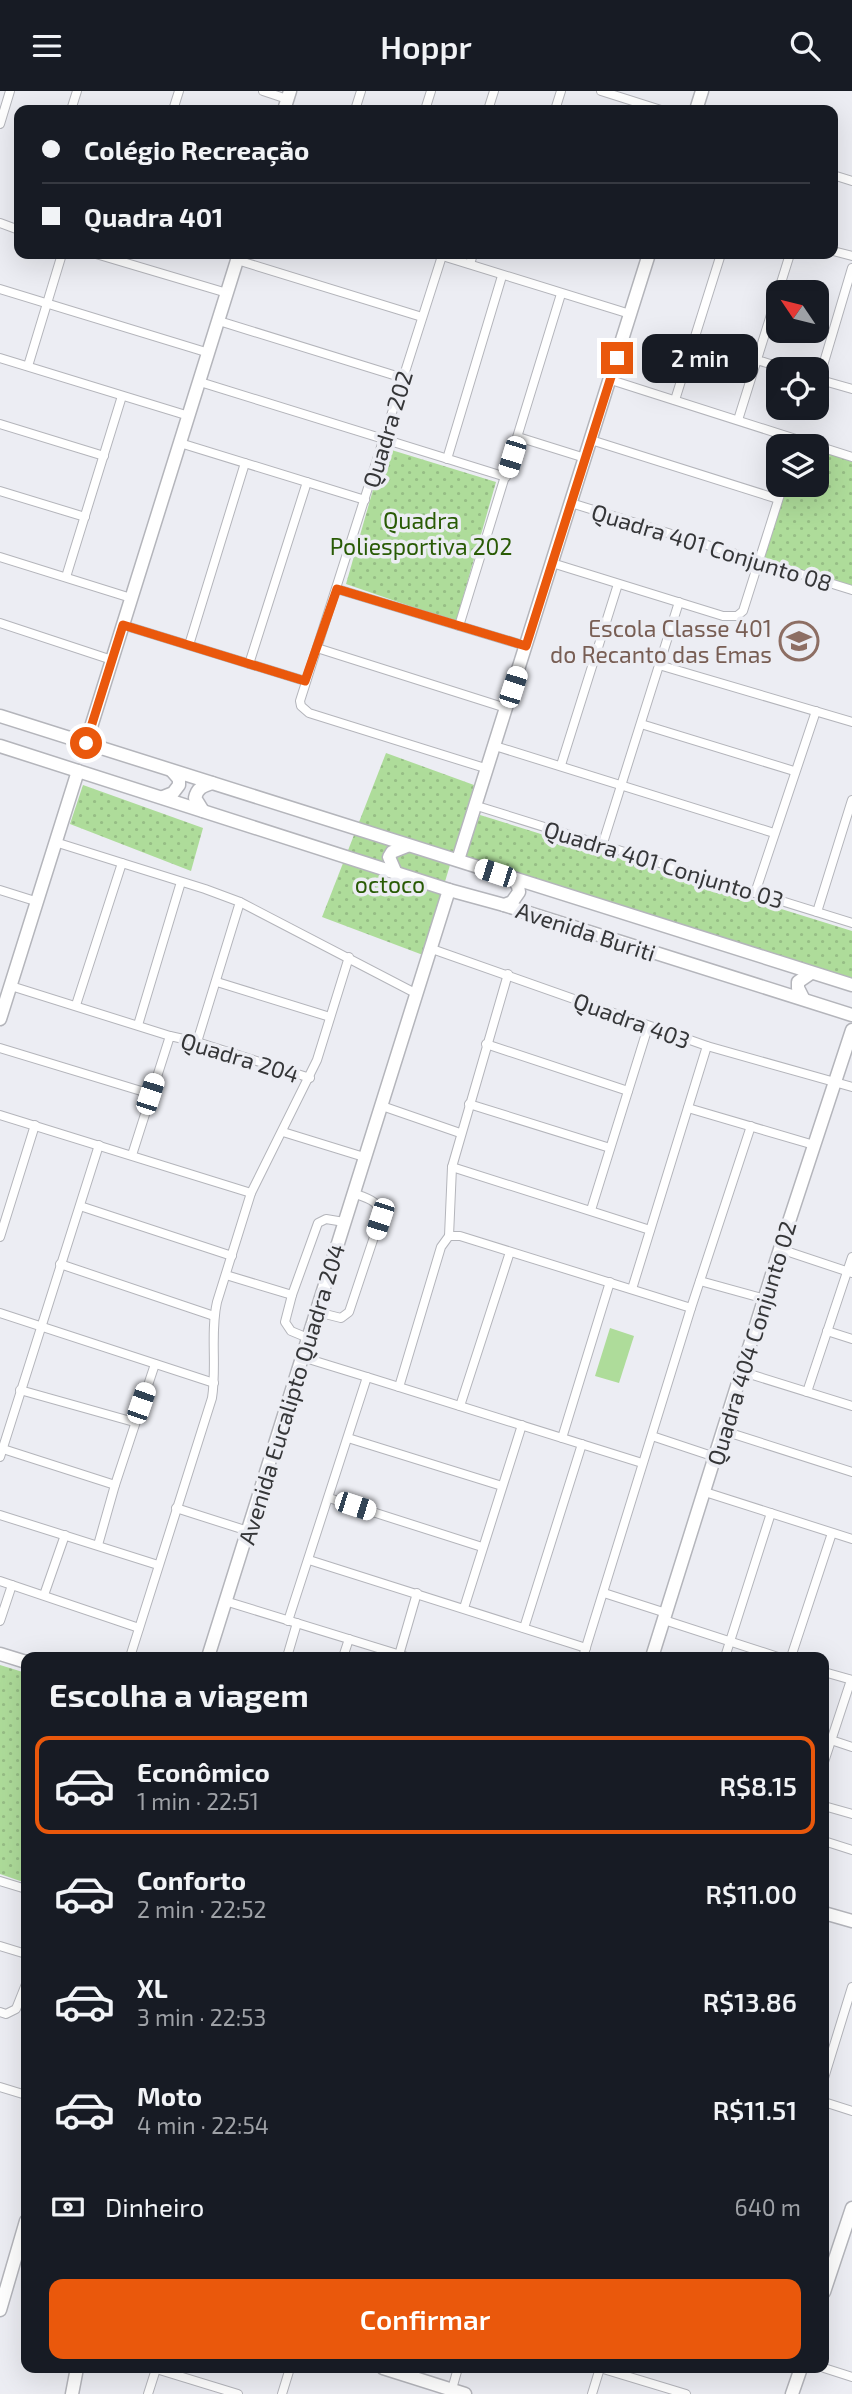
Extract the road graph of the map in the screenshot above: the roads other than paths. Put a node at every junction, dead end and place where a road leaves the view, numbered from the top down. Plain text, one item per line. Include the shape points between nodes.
1 (10, 91) edge
2 (262, 91) edge
3 (604, 91) edge
4 (626, 99) junction
5 (287, 100) edge
6 (624, 105) edge
7 (645, 105) edge
8 (0, 124) edge
9 (60, 259) edge
10 (129, 259) edge
11 (237, 259) edge
12 (244, 259) edge
13 (438, 259) edge
14 (453, 259) edge
15 (472, 259) edge
16 (647, 259) edge
17 (719, 259) edge
18 (788, 259) edge
19 (470, 264) junction
20 (852, 268) edge
21 (502, 276) junction
22 (0, 289) edge
23 (227, 293) junction
24 (561, 293) junction
25 (47, 303) junction
26 (630, 314) junction
27 (422, 317) junction
28 (219, 321) junction
29 (209, 352) junction
30 (825, 357) edge
31 (0, 358) edge
32 (757, 360) junction
33 (766, 363) edge
34 (28, 366) junction
35 (403, 378) junction
36 (611, 380) junction
37 (200, 381) junction
38 (829, 382) edge
39 (852, 389) edge
40 (122, 395) junction
41 (674, 400) junction
42 (189, 416) junction
43 (738, 420) junction
44 (0, 424) edge
45 (774, 434) edge
46 (518, 437) junction
47 (385, 440) junction
48 (591, 440) junction
49 (180, 443) junction
50 (829, 451) edge
51 (104, 457) junction
52 (852, 457) edge
53 (585, 458) junction
54 (447, 459) junction
55 (245, 463) junction
56 (506, 477) junction
57 (307, 482) junction
58 (0, 491) edge
59 (778, 499) joint
60 (365, 500) junction
61 (571, 503) junction
62 (85, 517) junction
63 (0, 557) edge
64 (759, 561) junction
65 (552, 563) junction
66 (66, 577) junction
67 (618, 584) junction
68 (337, 589) junction
69 (852, 590) edge
70 (131, 598) junction
71 (679, 602) junction
72 (0, 624) edge
73 (123, 625) junction
74 (459, 626) junction
75 (189, 645) junction
76 (526, 646) junction
77 (317, 648) junction
78 (112, 660) junction
79 (249, 664) junction
80 (659, 665) junction
81 (305, 681) junction
82 (506, 708) junction
83 (816, 711) junction
84 (0, 716) edge
85 (852, 722) edge
86 (641, 724) junction
87 (86, 743) junction
88 (0, 746) edge
89 (495, 746) junction
90 (561, 765) junction
91 (488, 769) junction
92 (78, 771) junction
93 (172, 771) junction
94 (794, 771) junction
95 (212, 783) junction
96 (621, 786) junction
97 (163, 797) junction
98 (852, 800) edge
99 (477, 806) junction
100 (203, 811) junction
101 (774, 833) junction
102 (55, 842) junction
103 (408, 846) junction
104 (602, 846) junction
105 (458, 860) junction
106 (121, 863) junction
107 (396, 871) junction
108 (513, 879) junction
109 (181, 882) junction
110 (0, 890) edge
111 (449, 890) junction
112 (755, 893) junction
113 (36, 901) junction
114 (240, 902) junction
115 (504, 905) junction
116 (817, 912) junction
117 (852, 923) edge
118 (432, 949) junction
119 (349, 957) junction
120 (811, 973) junction
121 (508, 974) junction
122 (217, 982) junction
123 (852, 985) edge
124 (11, 986) junction
125 (417, 994) junction
126 (803, 998) junction
127 (76, 1005) junction
128 (852, 1015) edge
129 (330, 1017) junction
130 (0, 1019) edge
131 (138, 1025) junction
132 (648, 1027) junction
133 (852, 1030) edge
134 (170, 1036) junction
135 (197, 1042) junction
136 (486, 1044) junction
137 (707, 1046) junction
138 (0, 1048) edge
139 (310, 1078) junction
140 (834, 1082) junction
141 (852, 1087) edge
142 (628, 1091) junction
143 (150, 1094) junction
144 (469, 1104) junction
145 (382, 1106) junction
146 (688, 1108) junction
147 (0, 1115) edge
148 (34, 1125) junction
149 (751, 1126) junction
150 (283, 1132) junction
151 (460, 1133) junction
152 (99, 1145) junction
153 (814, 1145) junction
154 (610, 1148) junction
155 (132, 1155) junction
156 (364, 1157) junction
157 (452, 1167) junction
158 (251, 1193) junction
159 (353, 1193) junction
160 (80, 1206) junction
161 (591, 1210) junction
162 (344, 1222) junction
163 (650, 1230) junction
164 (449, 1236) junction
165 (0, 1237) edge
166 (780, 1249) junction
167 (510, 1252) junction
168 (232, 1256) junction
169 (852, 1257) edge
170 (60, 1264) junction
171 (850, 1272) edge
172 (226, 1275) junction
173 (610, 1282) junction
174 (700, 1282) junction
175 (632, 1289) junction
176 (292, 1295) junction
177 (765, 1299) junction
178 (691, 1308) junction
179 (317, 1312) junction
180 (0, 1313) edge
181 (214, 1316) junction
182 (40, 1327) junction
183 (827, 1331) junction
184 (308, 1338) junction
185 (852, 1339) edge
186 (302, 1357) junction
187 (155, 1364) junction
188 (743, 1372) junction
189 (367, 1377) junction
190 (214, 1383) junction
191 (399, 1387) junction
192 (20, 1389) junction
193 (807, 1392) junction
194 (460, 1406) junction
195 (852, 1406) edge
196 (134, 1422) junction
197 (522, 1425) junction
198 (724, 1431) junction
199 (652, 1436) junction
200 (348, 1438) junction
201 (562, 1438) junction
202 (582, 1444) junction
203 (1, 1453) edge
204 (715, 1457) junction
205 (642, 1463) junction
206 (852, 1472) edge
207 (115, 1485) junction
208 (502, 1486) junction
209 (705, 1492) junction
210 (329, 1497) junction
211 (176, 1508) junction
212 (771, 1513) junction
213 (0, 1515) edge
214 (248, 1531) junction
215 (832, 1533) junction
216 (65, 1535) junction
217 (852, 1539) edge
218 (98, 1545) junction
219 (482, 1546) junction
220 (309, 1560) junction
221 (158, 1565) junction
222 (0, 1581) edge
223 (12, 1585) junction
224 (417, 1593) junction
225 (604, 1593) junction
226 (44, 1595) junction
227 (225, 1601) junction
228 (464, 1608) junction
229 (665, 1617) junction
230 (0, 1621) edge
231 (293, 1622) junction
232 (139, 1628) junction
233 (524, 1628) junction
234 (349, 1639) junction
235 (730, 1641) junction
236 (586, 1648) junction
237 (132, 1652) edge
238 (210, 1652) edge
239 (288, 1652) edge
240 (345, 1652) edge
241 (390, 1652) edge
242 (404, 1652) edge
243 (585, 1652) edge
244 (654, 1652) edge
245 (727, 1652) edge
246 (763, 1652) edge
247 (793, 1652) edge
248 (0, 1654) edge
249 (21, 1660) edge
250 (829, 1673) edge
251 (851, 1680) edge
252 (831, 1740) junction
253 (829, 1746) edge
254 (852, 1747) edge
255 (829, 1807) edge
256 (852, 1814) edge
257 (829, 1843) edge
258 (852, 1850) edge
259 (0, 1881) edge
260 (21, 1887) edge
261 (829, 1914) edge
262 (852, 1921) edge
263 (0, 1946) edge
264 (21, 1952) edge
265 (852, 1987) edge
266 (21, 1996) edge
267 (0, 2012) edge
268 (829, 2062) edge
269 (0, 2087) edge
270 (21, 2093) edge
271 (829, 2104) edge
272 (852, 2111) edge
273 (852, 2208) edge
274 (21, 2256) edge
275 (829, 2277) edge
276 (0, 2310) edge
277 (829, 2370) edge
278 (76, 2373) edge
279 (153, 2373) edge
280 (168, 2373) edge
281 (288, 2373) edge
282 (399, 2373) edge
283 (457, 2373) edge
284 (598, 2373) edge
285 (617, 2373) edge
286 (799, 2373) edge
287 (852, 2377) edge
288 (452, 2389) junction
289 (215, 2390) edge
290 (72, 2394) edge
291 (148, 2394) edge
292 (238, 2394) edge
293 (282, 2394) edge
294 (465, 2394) edge
295 (592, 2394) edge
296 (686, 2394) edge
297 (792, 2394) edge

1 - 8 street
2 - 5 street
3 - 4 street
4 - 6 street
4 - 7 street
9 - 25 street
10 - 23 street
11 - 23 street
12 - 27 street
13 - 27 street, Quadra 202
14 - 19 street
15 - 19 street
16 - 26 street
17 - 41 street
18 - 32 street
19 - 21 street
20 - 30 street
21 - 24 street
21 - 54 street
22 - 25 street
23 - 28 street
24 - 26 street
24 - 46 street
25 - 29 street
25 - 34 street
26 - 36 street
27 - 35 street, Quadra 202
28 - 29 street
28 - 35 street
29 - 37 street
31 - 34 street
32 - 33 street
32 - 43 street
34 - 40 street
35 - 47 street, Quadra 202
36 - 41 street
36 - 48 street
37 - 42 street
37 - 47 street
38 - 39 street
40 - 42 street
40 - 51 street
41 - 43 street
42 - 49 street
43 - 45 street
44 - 51 street
46 - 53 street
46 - 56 street
47 - 54 street
47 - 60 street, Quadra 202
48 - 53 street
48 - 59 street
49 - 55 street
49 - 70 street
50 - 52 street
51 - 62 street
53 - 61 street
54 - 56 street
55 - 57 street
55 - 75 street
56 - 74 street
57 - 60 street
57 - 79 street
58 - 62 street
59 - 64 street
60 - 68 street, Quadra 202
61 - 64 street, Quadra 401 Conjunto 08
61 - 65 street
62 - 66 street
63 - 66 street
64 - 69 street, Quadra 401 Conjunto 08
64 - 71 street via 743,611 737,616
65 - 67 street
65 - 76 street
66 - 70 street
67 - 71 street
67 - 90 street
68 - 74 street
68 - 77 street, Quadra 202
70 - 73 street
71 - 80 street
72 - 78 street
73 - 75 street
73 - 78 street
74 - 76 street
75 - 79 street
76 - 82 street
77 - 81 street, Quadra 202
77 - 82 street
78 - 87 street
79 - 81 street
80 - 83 street
80 - 86 street
81 - 91 street via 300,701 305,711
82 - 89 street
83 - 85 street
83 - 94 street
84 - 87 street, Avenida Buriti
86 - 94 street
86 - 96 street
87 - 93 street, Avenida Buriti
88 - 92 street, Avenida Buriti
89 - 90 street
89 - 91 street
90 - 96 street
91 - 99 street
92 - 97 street, Avenida Buriti
92 - 102 street
93 - 95 street, Avenida Buriti
93 - 97 street via 180,785
94 - 101 street
95 - 100 street via 196,793
95 - 103 street, Avenida Buriti
96 - 101 street
96 - 104 street
97 - 100 street, Avenida Buriti
98 - 116 street
99 - 104 street, Quadra 401 Conjunto 03
99 - 105 street
100 - 107 street, Avenida Buriti
101 - 112 street
102 - 106 street
102 - 113 street
103 - 105 street, Avenida Buriti
103 - 107 street via 389,857
104 - 112 street, Quadra 401 Conjunto 03
105 - 108 street, Avenida Buriti
106 - 109 street
106 - 127 street
107 - 111 street, Avenida Buriti
108 - 115 street via 519,892
108 - 120 street, Avenida Buriti
109 - 114 street
109 - 131 street
110 - 113 street
111 - 115 street, Avenida Buriti
111 - 118 street, Avenida Eucalipto Quadra 204
112 - 116 street, Quadra 401 Conjunto 03
113 - 124 street
114 - 119 street
114 - 122 street
115 - 126 street, Avenida Buriti
116 - 117 street, Quadra 401 Conjunto 03
118 - 121 street, Quadra 403
118 - 125 street, Avenida Eucalipto Quadra 204
119 - 125 street
119 - 129 street, Quadra 204
120 - 123 street, Avenida Buriti
120 - 126 street via 798,982
121 - 132 street, Quadra 403
121 - 136 street
122 - 129 street
122 - 135 street
124 - 127 street
124 - 130 street
125 - 145 street, Avenida Eucalipto Quadra 204
126 - 128 street, Avenida Buriti
127 - 131 street
129 - 139 street, Quadra 204
131 - 134 street
132 - 137 street, Quadra 403
132 - 142 street
133 - 140 street, Quadra 404 Conjunto 02
134 - 135 street, Quadra 204
134 - 143 street, Quadra 204
135 - 139 street, Quadra 204
136 - 142 street
136 - 144 street
137 - 140 street, Quadra 403
137 - 146 street
138 - 143 street
139 - 150 street, Quadra 204
140 - 141 street, Quadra 403
140 - 153 street, Quadra 404 Conjunto 02
142 - 154 street
143 - 155 street, Quadra 204
144 - 151 street
144 - 154 street
145 - 151 street
145 - 156 street, Avenida Eucalipto Quadra 204
146 - 149 street
146 - 163 street
147 - 148 street
148 - 152 street
148 - 165 street
149 - 153 street
149 - 174 street
150 - 156 street
150 - 158 street, Quadra 204
151 - 157 street
152 - 155 street
152 - 160 street
153 - 166 street, Quadra 404 Conjunto 02
154 - 161 street
155 - 158 street
156 - 159 street, Avenida Eucalipto Quadra 204
157 - 161 street
157 - 164 street
158 - 168 street, Quadra 204
159 - 162 street, Avenida Eucalipto Quadra 204
159 - 179 street via 376,1204 380,1219 349,1312 341,1318
160 - 168 street
160 - 170 street
161 - 163 street
162 - 176 street via 326,1219 318,1223
162 - 179 street, Avenida Eucalipto Quadra 204
163 - 175 street
164 - 167 street
164 - 191 street via 441,1247
166 - 171 street
166 - 177 street, Quadra 404 Conjunto 02
167 - 173 street
167 - 194 street
168 - 172 street, Quadra 204
169 - 171 street
170 - 181 street
170 - 182 street
171 - 183 street
172 - 176 street
172 - 181 street, Quadra 204
173 - 175 street
173 - 201 street
174 - 177 street
174 - 178 street
175 - 178 street
176 - 184 street via 285,1322 291,1331
177 - 188 street, Quadra 404 Conjunto 02
178 - 199 street
179 - 184 street, Avenida Eucalipto Quadra 204
180 - 182 street
181 - 190 street, Quadra 204
182 - 187 street
182 - 192 street
183 - 185 street
183 - 193 street
184 - 186 street, Avenida Eucalipto Quadra 204
186 - 189 street
186 - 214 street, Avenida Eucalipto Quadra 204
187 - 190 street
187 - 196 street
188 - 193 street
188 - 198 street, Quadra 404 Conjunto 02
189 - 191 street
189 - 200 street
190 - 211 street, Quadra 204
191 - 194 street
192 - 196 street
192 - 203 street
193 - 195 street
194 - 197 street
196 - 207 street
197 - 201 street
197 - 208 street
198 - 204 street, Quadra 404 Conjunto 02
198 - 206 street
199 - 204 street
199 - 205 street
200 - 208 street
200 - 210 street
201 - 202 street
202 - 205 street
202 - 233 street
203 - 207 street
204 - 209 street, Quadra 404 Conjunto 02
205 - 225 street
207 - 218 street
208 - 219 street
209 - 212 street
209 - 229 street, Quadra 404 Conjunto 02
210 - 219 street
210 - 220 street
211 - 214 street
211 - 221 street, Quadra 204
212 - 215 street
212 - 235 street
213 - 216 street
214 - 227 street, Avenida Eucalipto Quadra 204
215 - 217 street
215 - 247 street
216 - 218 street
216 - 226 street
218 - 221 street
219 - 228 street
220 - 224 street
220 - 231 street
221 - 232 street, Quadra 204
222 - 223 street
223 - 226 street
223 - 230 street
224 - 228 street
224 - 242 street
225 - 229 street
225 - 236 street
226 - 232 street
227 - 231 street
227 - 238 street, Avenida Eucalipto Quadra 204
228 - 233 street
229 - 235 street
229 - 244 street, Quadra 404 Conjunto 02
231 - 234 street
231 - 239 street
232 - 237 street, Quadra 204
233 - 236 street
234 - 240 street
234 - 241 street
235 - 245 street
235 - 246 street
236 - 243 street
248 - 249 street
250 - 251 street
251 - 252 street
252 - 253 street
252 - 254 street
255 - 256 street
257 - 258 street
259 - 260 street
261 - 262 street
263 - 264 street
265 - 268 street
266 - 267 street via 16,2009
269 - 270 street
271 - 272 street
273 - 275 street
274 - 276 street
277 - 287 street
278 - 290 street
279 - 291 street
280 - 289 street
281 - 293 street
282 - 288 street
283 - 288 street
284 - 295 street
285 - 296 street
286 - 297 street
288 - 294 street
289 - 292 street

